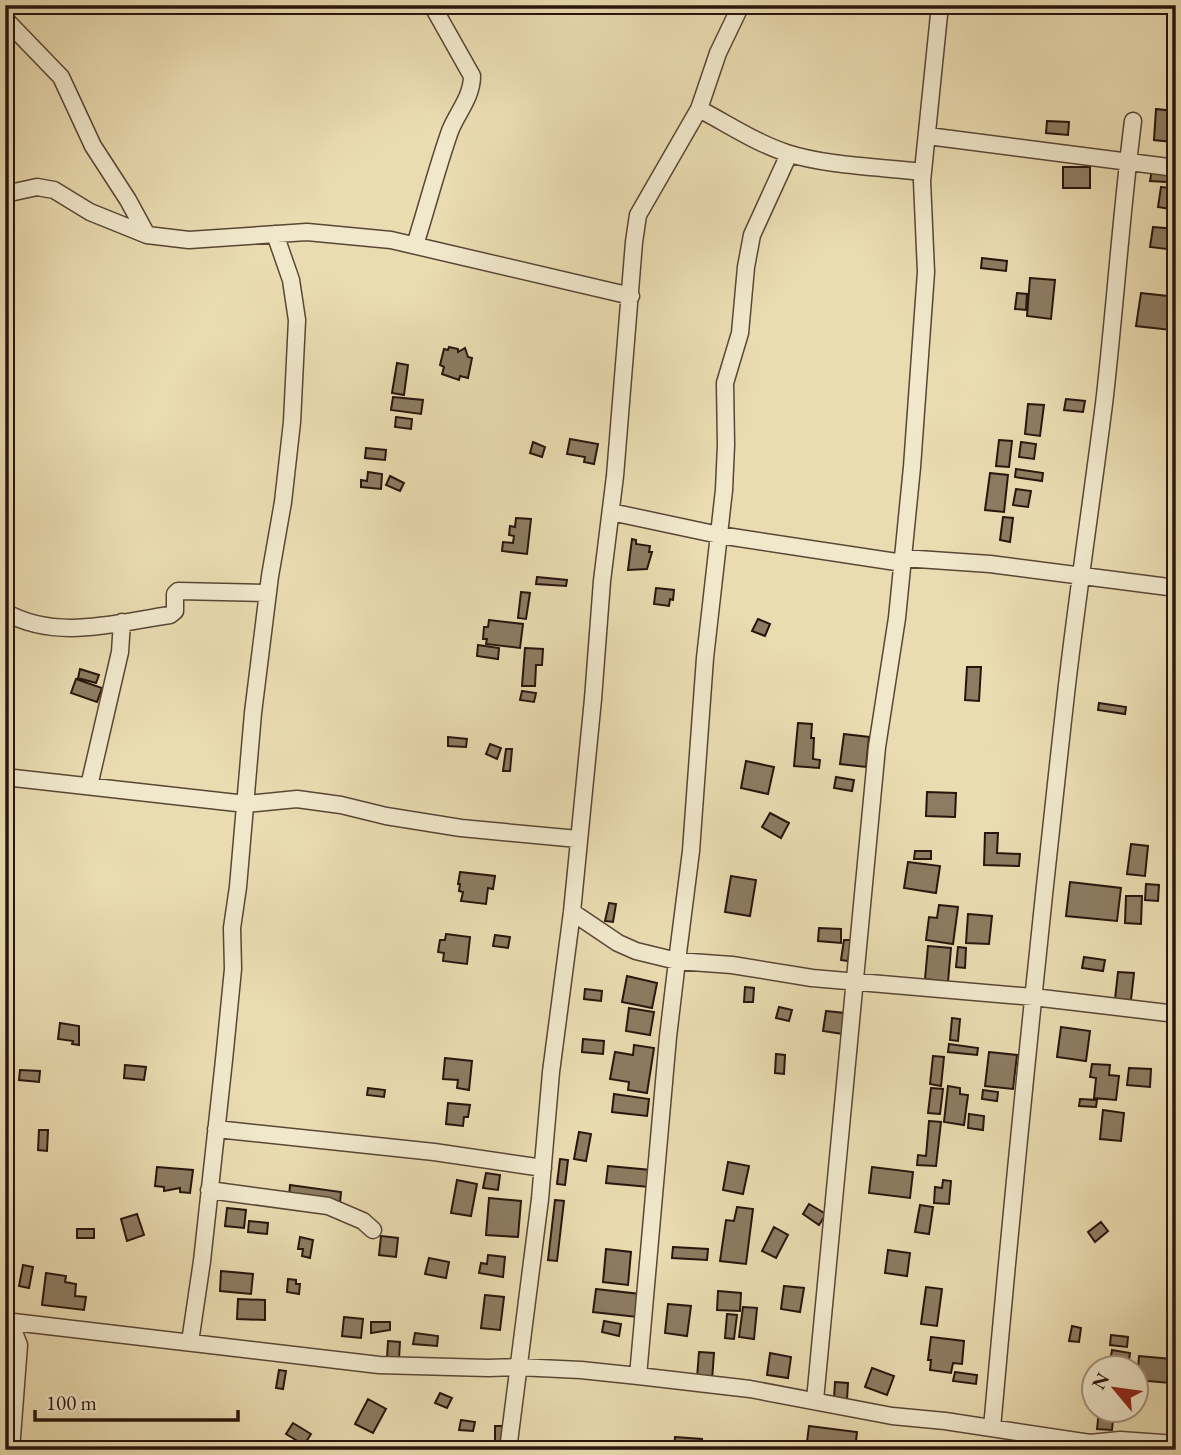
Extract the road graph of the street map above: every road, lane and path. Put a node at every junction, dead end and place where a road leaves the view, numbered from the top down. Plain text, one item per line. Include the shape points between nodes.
1 (432, 5) edge
2 (741, 5) edge
3 (940, 5) edge
4 (5, 19) edge
5 (699, 109) junction
6 (1133, 121) dead end
7 (928, 136) junction
8 (789, 154) junction
9 (1129, 162) junction
10 (1176, 168) edge
11 (923, 172) junction
12 (5, 194) edge
13 (275, 234) junction
14 (147, 236) junction
15 (415, 245) junction
16 (631, 296) junction
17 (611, 512) junction
18 (719, 535) junction
19 (903, 561) junction
20 (1082, 576) junction
21 (1176, 589) edge
22 (268, 593) junction
23 (5, 611) edge
24 (122, 622) junction
25 (5, 777) edge
26 (89, 786) junction
27 (246, 804) junction
28 (578, 839) junction
29 (572, 912) junction
30 (677, 961) junction
31 (855, 981) junction
32 (1033, 997) junction
33 (1176, 1014) edge
34 (216, 1129) junction
35 (543, 1168) junction
36 (209, 1191) junction
37 (373, 1230) dead end
38 (7, 1322) edge
39 (36, 1324) junction
40 (190, 1342) junction
41 (19, 1345) junction
42 (518, 1367) junction
43 (638, 1376) junction
44 (815, 1400) junction
45 (992, 1428) junction
46 (1176, 1442) edge
47 (1090, 1446) edge
48 (11, 1450) edge
49 (508, 1450) edge

1 - 15 street via 472,76 472,84 450,131
2 - 5 street
3 - 7 street
4 - 14 street via 61,77 93,146
5 - 8 street
5 - 16 street via 638,215
6 - 9 street
7 - 9 street
7 - 11 street
8 - 11 street
8 - 18 street via 752,235 740,333 724,383 726,445
9 - 10 street
9 - 20 street
11 - 19 street via 924,327
12 - 14 street via 37,187 54,190 90,212
13 - 14 street via 189,240
13 - 15 street via 326,233
13 - 22 street via 293,288 297,343 284,502
15 - 16 street
16 - 17 street
17 - 18 street
17 - 28 street
18 - 19 street
18 - 30 street
19 - 20 street via 990,564
19 - 31 street via 877,747
20 - 21 street
20 - 32 street
22 - 24 street via 178,591 173,614
22 - 27 street
23 - 24 street via 44,627
24 - 26 street via 120,652
25 - 26 street
26 - 27 street
27 - 28 street via 297,799 460,828
27 - 34 street
28 - 29 street
29 - 30 street via 618,943
29 - 35 street
30 - 31 street
30 - 43 street
31 - 32 street
31 - 44 street
32 - 33 street
32 - 45 street
34 - 35 street
34 - 36 street
35 - 42 street
36 - 37 street via 328,1206
36 - 40 street
38 - 39 street
38 - 41 street
39 - 40 street
39 - 41 street
40 - 42 street via 379,1365
41 - 48 street
42 - 43 street
42 - 49 street
43 - 44 street
44 - 45 street via 892,1416
45 - 47 street
46 - 47 street via 1120,1440

